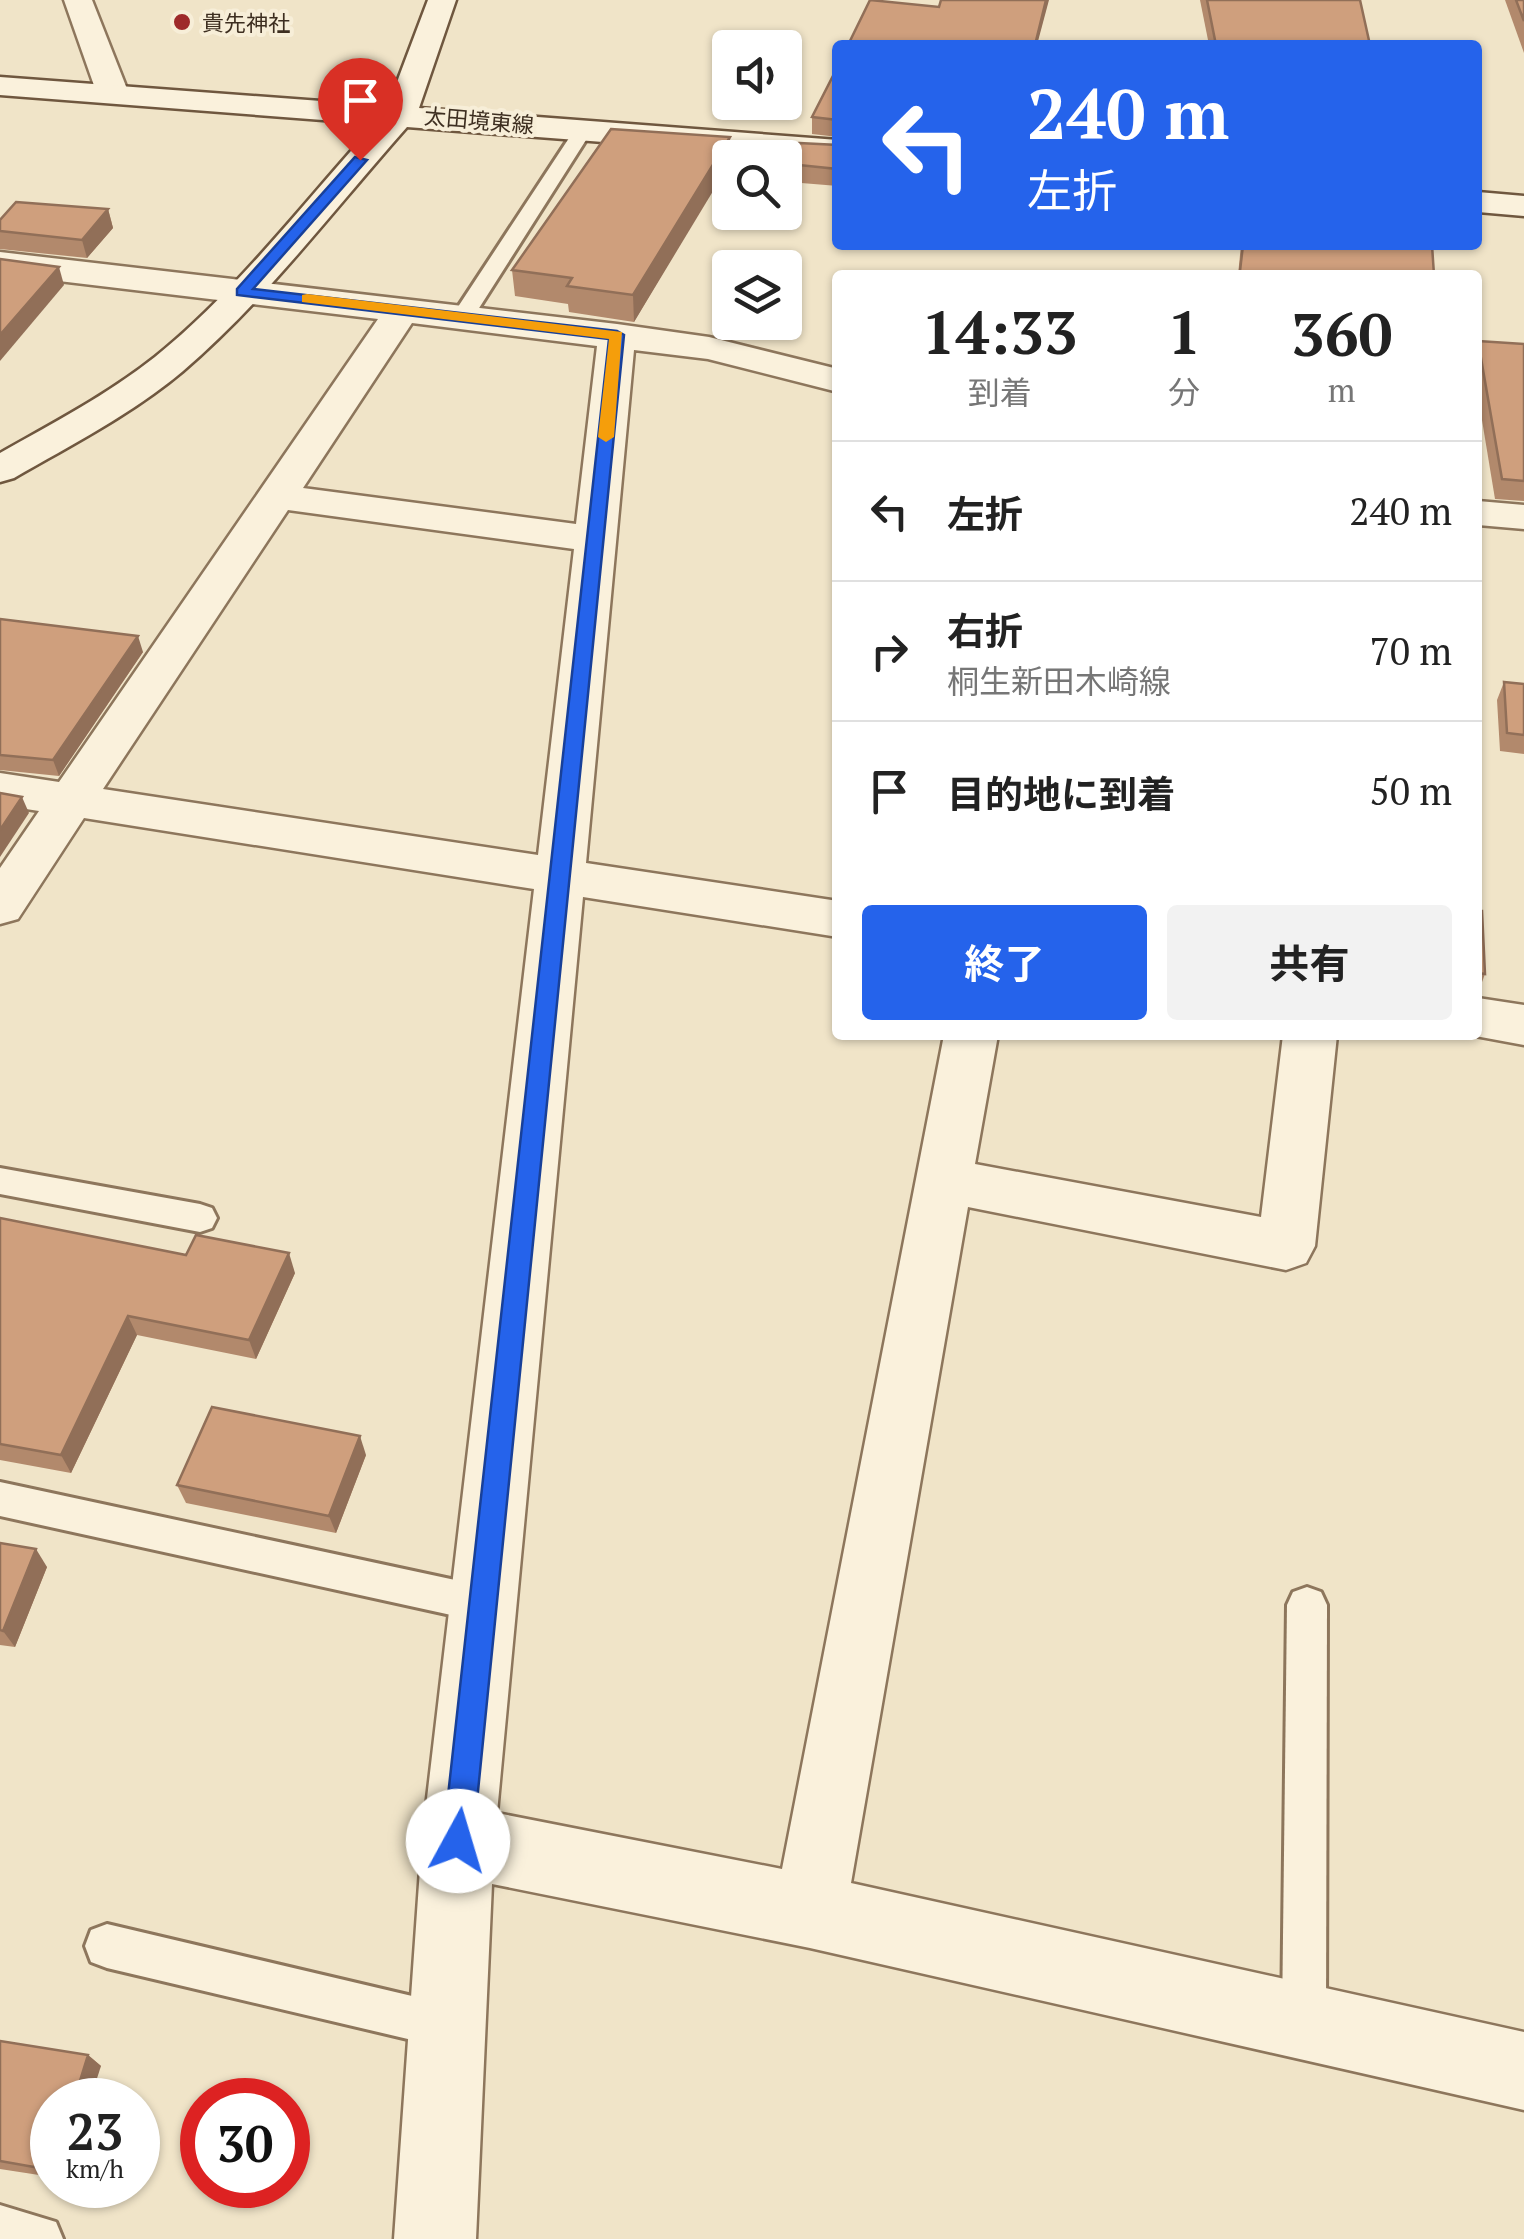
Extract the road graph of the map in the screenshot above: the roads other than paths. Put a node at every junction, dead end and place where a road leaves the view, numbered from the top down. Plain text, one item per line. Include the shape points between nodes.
1 (78, 0) edge
2 (442, 0) edge
3 (0, 86) edge
4 (113, 94) junction
5 (401, 114) junction
6 (584, 129) junction
7 (832, 150) edge
8 (1482, 202) edge
9 (1524, 206) edge
10 (0, 263) edge
11 (242, 292) junction
12 (403, 309) junction
13 (463, 316) junction
14 (617, 335) junction
15 (832, 379) edge
16 (0, 470) edge
17 (275, 496) junction
18 (1482, 513) edge
19 (1524, 518) edge
20 (596, 539) junction
21 (0, 789) edge
22 (68, 800) junction
23 (560, 876) junction
24 (0, 906) edge
25 (832, 918) edge
26 (1482, 1019) edge
27 (1524, 1026) edge
28 (970, 1040) edge
29 (1309, 1040) edge
30 (943, 1180) junction
31 (0, 1181) edge
32 (200, 1218) dead end
33 (0, 1499) edge
34 (483, 1604) junction
35 (1307, 1605) dead end
36 (458, 1841) junction
37 (810, 1911) junction
38 (107, 1946) dead end
39 (1304, 2020) junction
40 (446, 2026) junction
41 (1524, 2071) edge
42 (0, 2229) edge
43 (40, 2239) edge
44 (436, 2239) edge

1 - 4 street
2 - 5 street
3 - 4 street, 太田境東線
4 - 5 street, 太田境東線
5 - 6 street, 太田境東線
5 - 11 street
6 - 7 street, 太田境東線
6 - 13 lane
8 - 9 street
10 - 11 street
11 - 12 street
11 - 16 street via 170,364
12 - 13 street
12 - 17 street
13 - 14 street
14 - 15 street via 708,348
14 - 20 street
17 - 20 street
17 - 22 street
18 - 19 street
20 - 23 street
21 - 22 street
22 - 23 street
22 - 24 street
23 - 25 street
23 - 34 street
26 - 27 street
28 - 30 street
29 - 30 street via 1286,1246
30 - 37 street
31 - 32 lane
33 - 34 lane
34 - 36 street
35 - 39 lane
36 - 37 street
36 - 40 street
37 - 39 street
38 - 40 lane
39 - 41 street
40 - 44 street
42 - 43 lane

